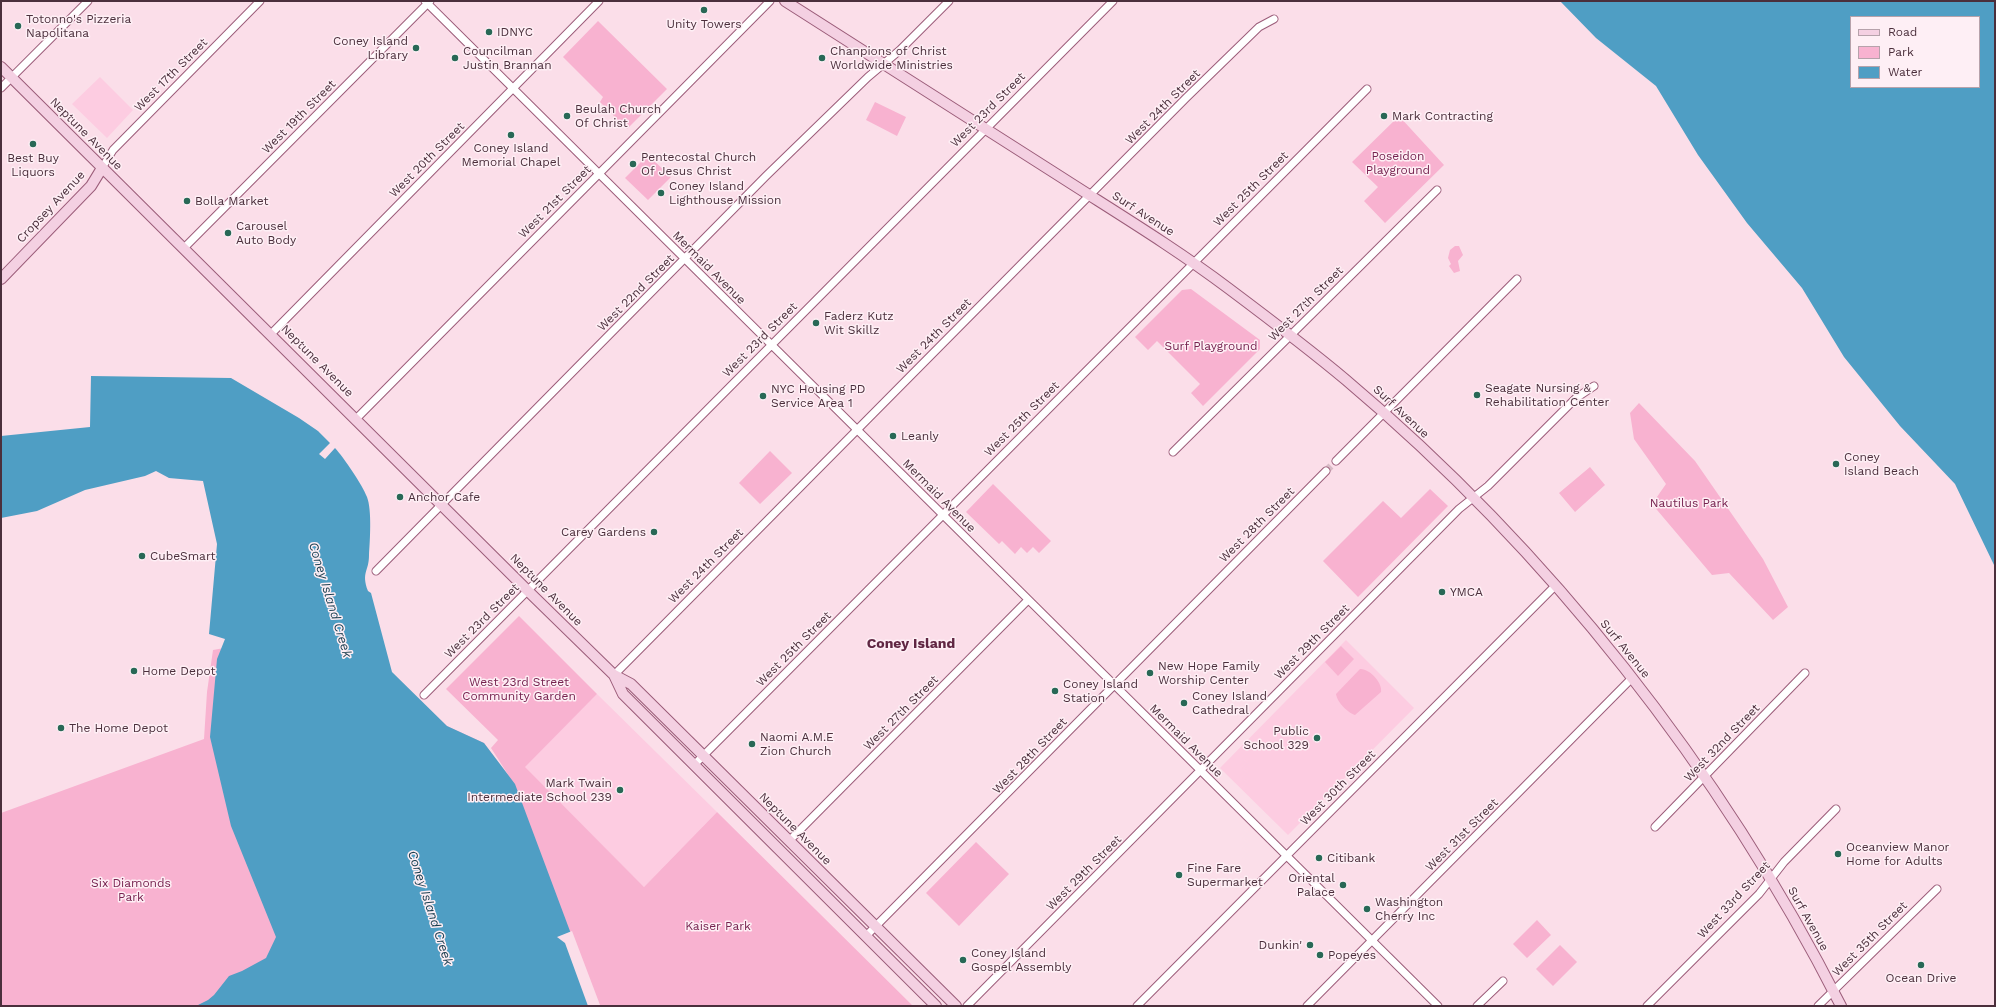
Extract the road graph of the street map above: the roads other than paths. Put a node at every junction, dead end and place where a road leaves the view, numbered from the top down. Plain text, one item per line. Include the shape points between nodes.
1 (88, 1) edge
2 (260, 1) edge
3 (599, 1) edge
4 (770, 1) edge
5 (785, 1) edge
6 (949, 1) edge
7 (1113, 1) edge
8 (427, 2) edge
9 (1274, 19) dead end
10 (883, 64) junction
11 (1, 67) edge
12 (12, 77) junction
13 (1, 88) edge
14 (513, 88) junction
15 (1367, 89) dead end
16 (985, 128) junction
17 (102, 168) junction
18 (599, 174) junction
19 (1438, 190) dead end
20 (1090, 195) junction
21 (184, 248) junction
22 (685, 259) junction
23 (1192, 262) junction
24 (1, 279) edge
25 (1517, 280) dead end
26 (271, 334) junction
27 (1291, 336) junction
28 (771, 345) junction
29 (1594, 386) dead end
30 (1384, 413) junction
31 (356, 419) junction
32 (857, 430) junction
33 (1173, 452) dead end
34 (1336, 461) tunnel mouth
35 (1326, 471) tunnel mouth
36 (1473, 498) junction
37 (442, 505) junction
38 (942, 515) junction
39 (376, 570) dead end
40 (1555, 586) junction
41 (528, 590) junction
42 (1028, 600) junction
43 (1805, 673) dead end
44 (614, 675) junction
45 (1632, 678) junction
46 (1114, 685) junction
47 (424, 695) dead end
48 (703, 756) junction
49 (694, 765) junction
50 (1200, 770) junction
51 (1704, 776) junction
52 (1836, 809) dead end
53 (1655, 827) dead end
54 (789, 841) junction
55 (1286, 856) junction
56 (1770, 880) junction
57 (1937, 889) dead end
58 (875, 927) junction
59 (866, 936) junction
60 (1372, 941) junction
61 (1503, 981) dead end
62 (1833, 991) junction
63 (936, 1006) edge
64 (956, 1006) edge
65 (967, 1006) edge
66 (1137, 1006) edge
67 (1307, 1006) edge
68 (1438, 1006) edge
69 (1477, 1006) edge
70 (1647, 1006) edge
71 (1818, 1006) edge
72 (1840, 1006) edge

1 - 12 street
2 - 17 street, West 17th Street via 113,150
3 - 14 street, West 20th Street
4 - 18 street, West 21st Street
5 - 10 main road, Surf Avenue
6 - 10 street, West 22nd Street
7 - 16 street, West 23rd Street
8 - 14 street, Mermaid Avenue
8 - 21 street, West 19th Street
9 - 20 street, West 24th Street via 1259,27
10 - 16 main road, Surf Avenue
10 - 22 street, West 22nd Street via 766,176
11 - 12 main road, Neptune Avenue
12 - 13 street
12 - 17 main road, Neptune Avenue
14 - 18 street, Mermaid Avenue
14 - 26 street, West 20th Street
15 - 23 street, West 25th Street
16 - 20 main road, Surf Avenue
16 - 28 street, West 23rd Street
17 - 21 main road, Neptune Avenue
17 - 24 main road, Cropsey Avenue via 91,186
18 - 22 street, Mermaid Avenue
18 - 31 street, West 21st Street
19 - 27 street, West 27th Street
20 - 23 main road, Surf Avenue
20 - 32 street, West 24th Street
21 - 26 main road, Neptune Avenue
22 - 28 street, Mermaid Avenue
22 - 37 street, West 22nd Street
23 - 27 main road, Surf Avenue
23 - 38 street, West 25th Street
25 - 30 street
26 - 31 main road, Neptune Avenue
27 - 30 main road, Surf Avenue
27 - 33 street, West 27th Street
28 - 32 street, Mermaid Avenue
28 - 41 street, West 23rd Street
29 - 36 street, West 29th Street via 1576,398
30 - 34 street
30 - 36 main road, Surf Avenue
31 - 37 main road, Neptune Avenue
32 - 38 street, Mermaid Avenue
32 - 44 street, West 24th Street
35 - 46 street, West 28th Street
36 - 40 main road, Surf Avenue
36 - 50 street, West 29th Street via 1459,509
37 - 39 street, West 22nd Street
37 - 41 main road, Neptune Avenue
38 - 42 street, Mermaid Avenue
38 - 48 street, West 25th Street
40 - 45 main road, Surf Avenue
40 - 55 street, West 30th Street
41 - 44 main road, Neptune Avenue
41 - 47 street, West 23rd Street
42 - 46 street, Mermaid Avenue
42 - 54 street, West 27th Street
43 - 51 street, West 32nd Street
44 - 48 main road, Neptune Avenue via 631,684
44 - 49 main road, Neptune Avenue via 623,694
45 - 51 main road, Surf Avenue
45 - 60 street, West 31st Street
46 - 50 street, Mermaid Avenue
46 - 58 street, West 28th Street
48 - 49 street, West 25th Street
48 - 54 main road, Neptune Avenue
49 - 59 main road, Neptune Avenue
50 - 55 street, Mermaid Avenue
50 - 65 street, West 29th Street
51 - 53 street, West 32nd Street
51 - 56 main road, Surf Avenue
52 - 56 street, West 33rd Street via 1784,862
54 - 58 main road, Neptune Avenue
55 - 60 street, Mermaid Avenue
55 - 66 street, West 30th Street
56 - 62 main road, Surf Avenue
56 - 70 street, West 33rd Street
57 - 62 street, West 35th Street
58 - 59 street, West 28th Street
58 - 64 main road, Neptune Avenue
59 - 63 main road, Neptune Avenue
60 - 67 street, West 31st Street
60 - 68 street, Mermaid Avenue
61 - 69 street
62 - 71 street, West 35th Street
62 - 72 main road, Surf Avenue

